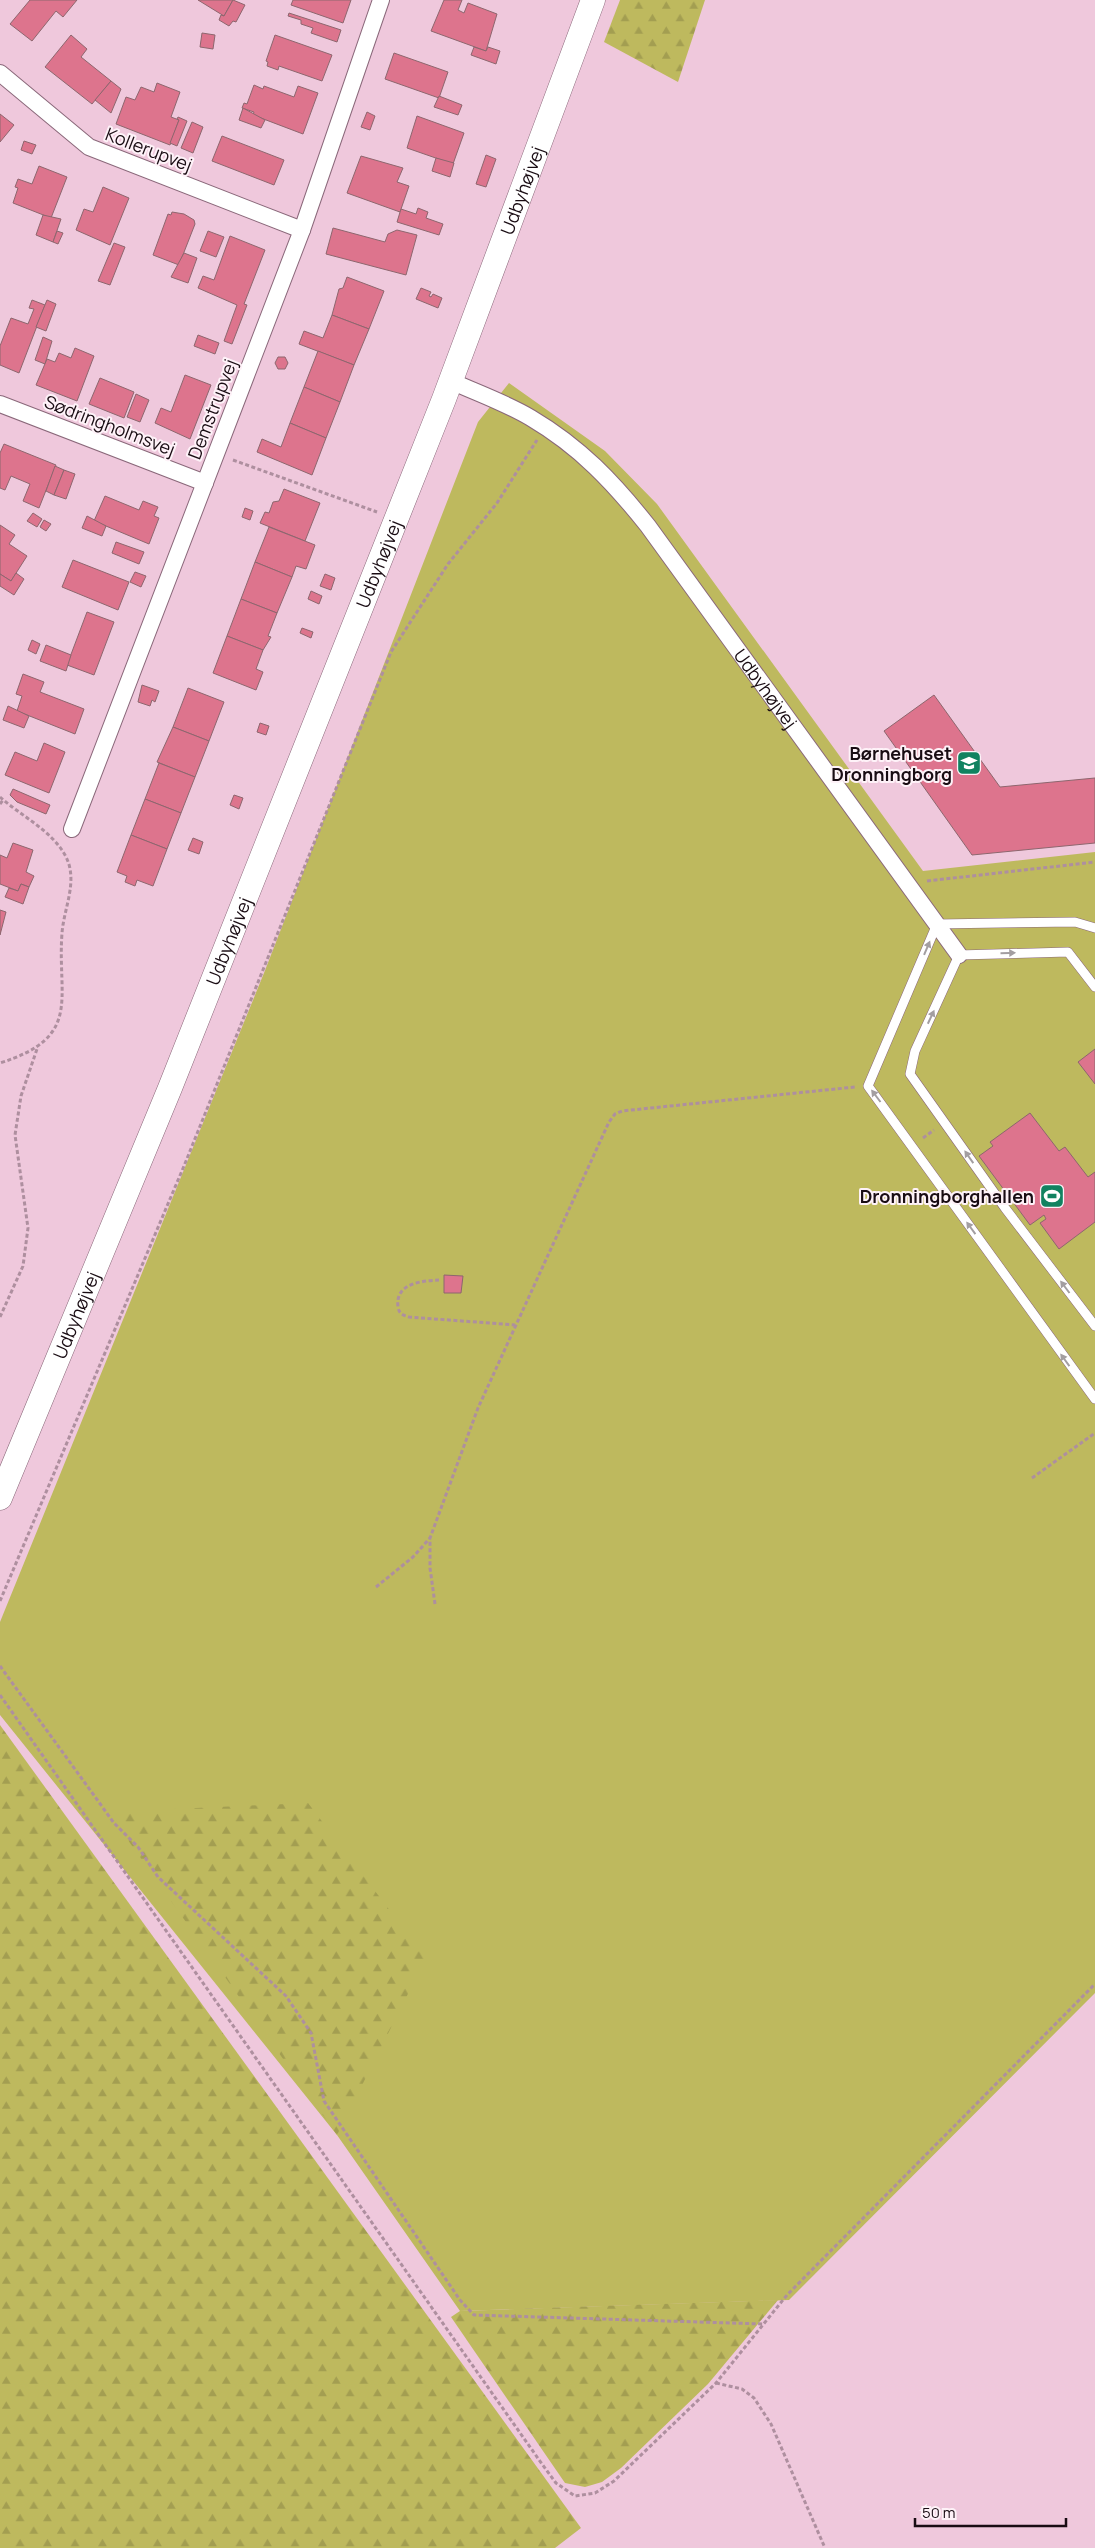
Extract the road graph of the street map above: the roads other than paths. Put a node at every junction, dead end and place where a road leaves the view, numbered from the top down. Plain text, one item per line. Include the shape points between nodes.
1 (381, 0) edge
2 (592, 0) edge
3 (0, 74) edge
4 (302, 230) junction
5 (451, 381) junction
6 (0, 404) edge
7 (205, 483) junction
8 (72, 829) dead end
9 (937, 924) junction
10 (1095, 928) edge
11 (959, 955) junction
12 (1095, 987) edge
13 (1095, 1326) edge
14 (1095, 1398) edge
15 (0, 1498) edge

1 - 4 street, Demstrupvej
2 - 5 street, Udbyhøjvej
3 - 4 street, Kollerupvej via 89,147
4 - 7 street, Demstrupvej
5 - 9 street, Udbyhøjvej via 530,417 580,451 620,491
5 - 15 street, Udbyhøjvej via 170,1088
6 - 7 street, Sødringholmsvej
7 - 8 street, Demstrupvej
9 - 10 lane via 1075,922
9 - 11 street, Udbyhøjvej
14 -> 9 lane via 868,1086
11 -> 12 lane via 1068,952
13 -> 11 lane via 1004,1208 910,1074 915,1051

